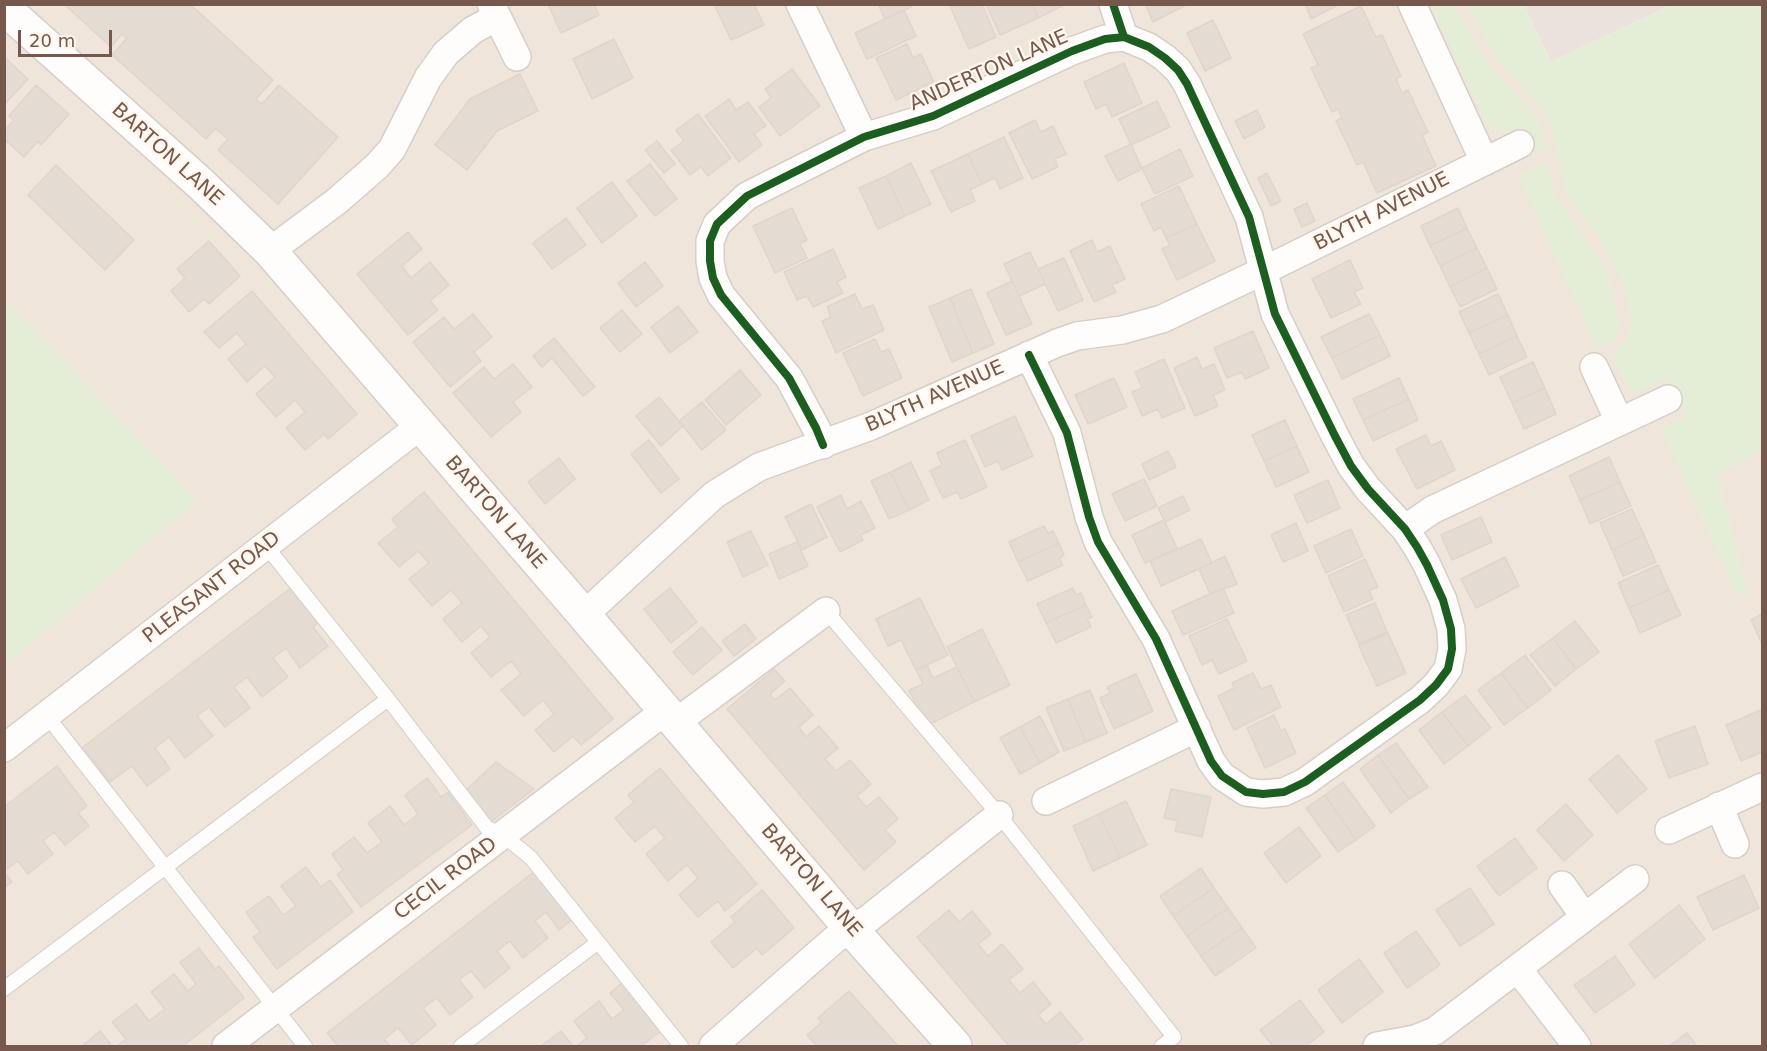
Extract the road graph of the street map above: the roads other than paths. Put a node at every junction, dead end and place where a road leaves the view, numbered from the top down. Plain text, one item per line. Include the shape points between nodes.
1 (800, 4) edge
2 (1113, 4) edge
3 (1412, 4) edge
4 (4, 8) edge
5 (494, 11) edge
6 (1124, 37) junction
7 (516, 57) dead end
8 (864, 137) junction
9 (1520, 144) dead end
10 (1484, 161) junction
11 (270, 251) junction
12 (1263, 272) junction
13 (1029, 355) junction
14 (1594, 367) dead end
15 (1668, 399) dead end
16 (1619, 421) junction
17 (420, 426) junction
18 (823, 445) junction
19 (1405, 529) junction
20 (266, 546) junction
21 (826, 611) joint
22 (584, 615) junction
23 (388, 699) junction
24 (47, 717) junction
25 (670, 717) junction
26 (1197, 728) junction
27 (4, 748) edge
28 (1762, 787) edge
29 (1046, 801) dead end
30 (1719, 806) junction
31 (999, 815) junction
32 (1669, 830) dead end
33 (503, 835) junction
34 (1736, 844) dead end
35 (165, 867) junction
36 (1635, 879) dead end
37 (1562, 885) dead end
38 (1584, 916) junction
39 (852, 930) junction
40 (597, 943) junction
41 (1518, 969) junction
42 (4, 989) edge
43 (276, 1009) junction
44 (722, 1044) edge
45 (226, 1047) edge
46 (305, 1047) edge
47 (461, 1047) edge
48 (681, 1047) edge
49 (955, 1047) edge
50 (1162, 1047) edge
51 (1377, 1047) edge
52 (1577, 1047) edge

1 - 8 street
2 - 6 street
3 - 10 street
4 - 11 main road, BARTON LANE
5 - 7 street
5 - 11 street via 446,53 428,78 392,149 377,166
6 - 8 street, ANDERTON LANE via 1105,39 1072,51 933,116
6 - 12 street via 1165,58 1187,84 1249,217
8 - 18 street, ANDERTON LANE via 747,196 717,224 710,241 713,278 721,295 789,378
9 - 10 street, BLYTH AVENUE
10 - 12 street, BLYTH AVENUE
11 - 17 main road, BARTON LANE
12 - 13 street, BLYTH AVENUE via 1162,319 1077,336
12 - 19 street via 1275,314 1335,436 1368,489
13 - 18 street, BLYTH AVENUE
13 - 26 street via 1067,433 1098,542 1156,639
14 - 16 street
15 - 16 street
16 - 19 street via 1432,510
17 - 20 street, PLEASANT ROAD
17 - 22 main road, BARTON LANE
18 - 22 street, BLYTH AVENUE via 759,467 714,495
19 - 26 street via 1435,582 1451,629 1448,669 1437,685 1305,782 1284,792 1246,792 1234,785 1211,761
20 - 23 lane
20 - 24 street, PLEASANT ROAD
21 - 25 street, CECIL ROAD
21 - 31 lane
22 - 25 main road, BARTON LANE
23 - 33 lane via 486,828
23 - 35 lane
24 - 27 street, PLEASANT ROAD
24 - 35 lane
25 - 33 street, CECIL ROAD
25 - 39 main road, BARTON LANE
26 - 29 street
28 - 30 street
30 - 32 street
30 - 34 street
31 - 39 street
31 - 50 lane via 1174,1037
33 - 40 lane via 531,858
33 - 43 street, CECIL ROAD
35 - 42 lane
35 - 43 lane
36 - 38 street
37 - 38 street
38 - 41 street
39 - 44 street via 835,939
39 - 49 main road, BARTON LANE
40 - 47 lane
40 - 48 lane
41 - 51 street via 1435,1031
41 - 52 street
43 - 45 street, CECIL ROAD
43 - 46 lane

